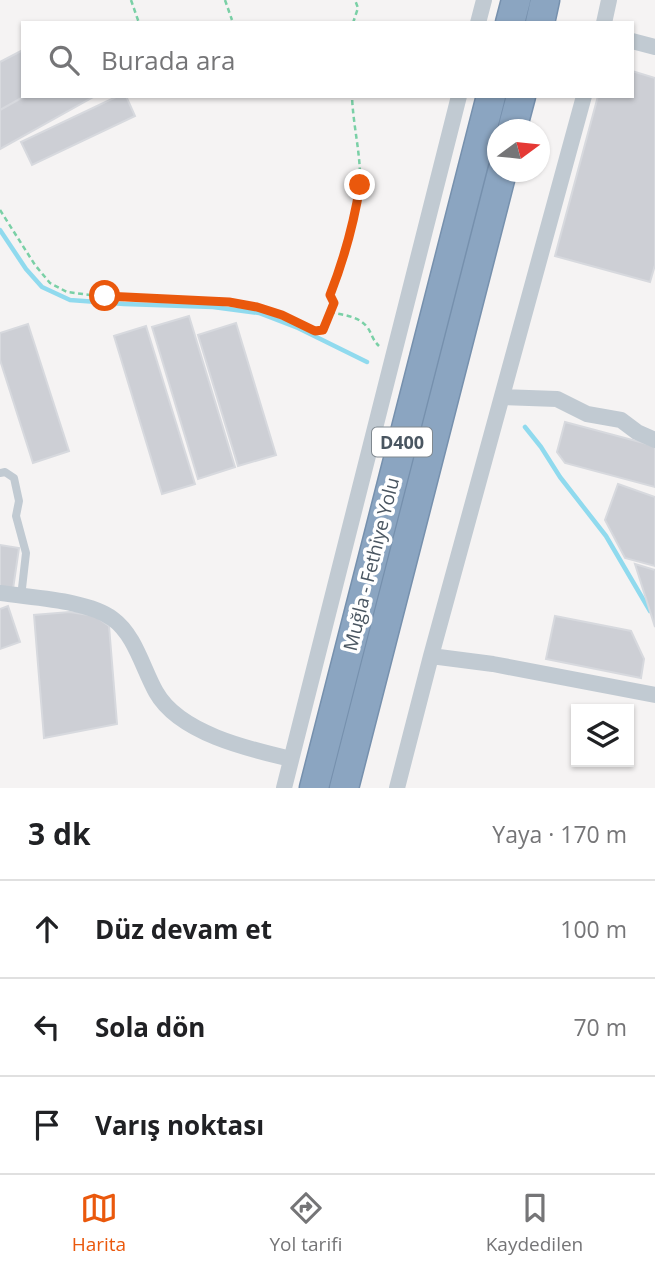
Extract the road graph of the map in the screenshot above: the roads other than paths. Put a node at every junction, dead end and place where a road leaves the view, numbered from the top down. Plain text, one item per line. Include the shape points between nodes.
1 (484, 0) edge
2 (516, 0) edge
3 (545, 0) edge
4 (609, 0) edge
5 (479, 21) edge
6 (511, 21) edge
7 (540, 21) edge
8 (604, 21) edge
9 (634, 42) edge
10 (655, 47) edge
11 (459, 98) edge
12 (490, 98) edge
13 (520, 98) edge
14 (583, 98) edge
15 (515, 119) edge
16 (499, 182) edge
17 (502, 397) junction
18 (655, 440) edge
19 (366, 463) junction
20 (396, 469) junction
21 (0, 473) edge
22 (0, 593) edge
23 (21, 597) junction
24 (431, 656) junction
25 (655, 695) edge
26 (291, 759) junction
27 (284, 788) edge
28 (314, 788) edge
29 (344, 788) edge
30 (397, 788) edge

1 - 5 street
2 - 6 highway
3 - 7 highway
4 - 8 street
9 - 10 street
11 - 19 street
12 - 20 highway, Muğla - Fethiye Yolu / D400
13 - 15 highway
14 - 17 street
16 - 29 highway, Muğla - Fethiye Yolu / D400
17 - 18 street via 557,399 587,414 621,420
17 - 24 street
19 - 20 street
19 - 26 street
20 - 28 highway, Muğla - Fethiye Yolu / D400
21 - 23 lane via 5,471 14,478 19,500 16,516 26,553
22 - 23 street
23 - 26 street via 87,606 114,620 131,640 157,694 170,710 199,730
24 - 25 street
24 - 30 street
26 - 27 street

